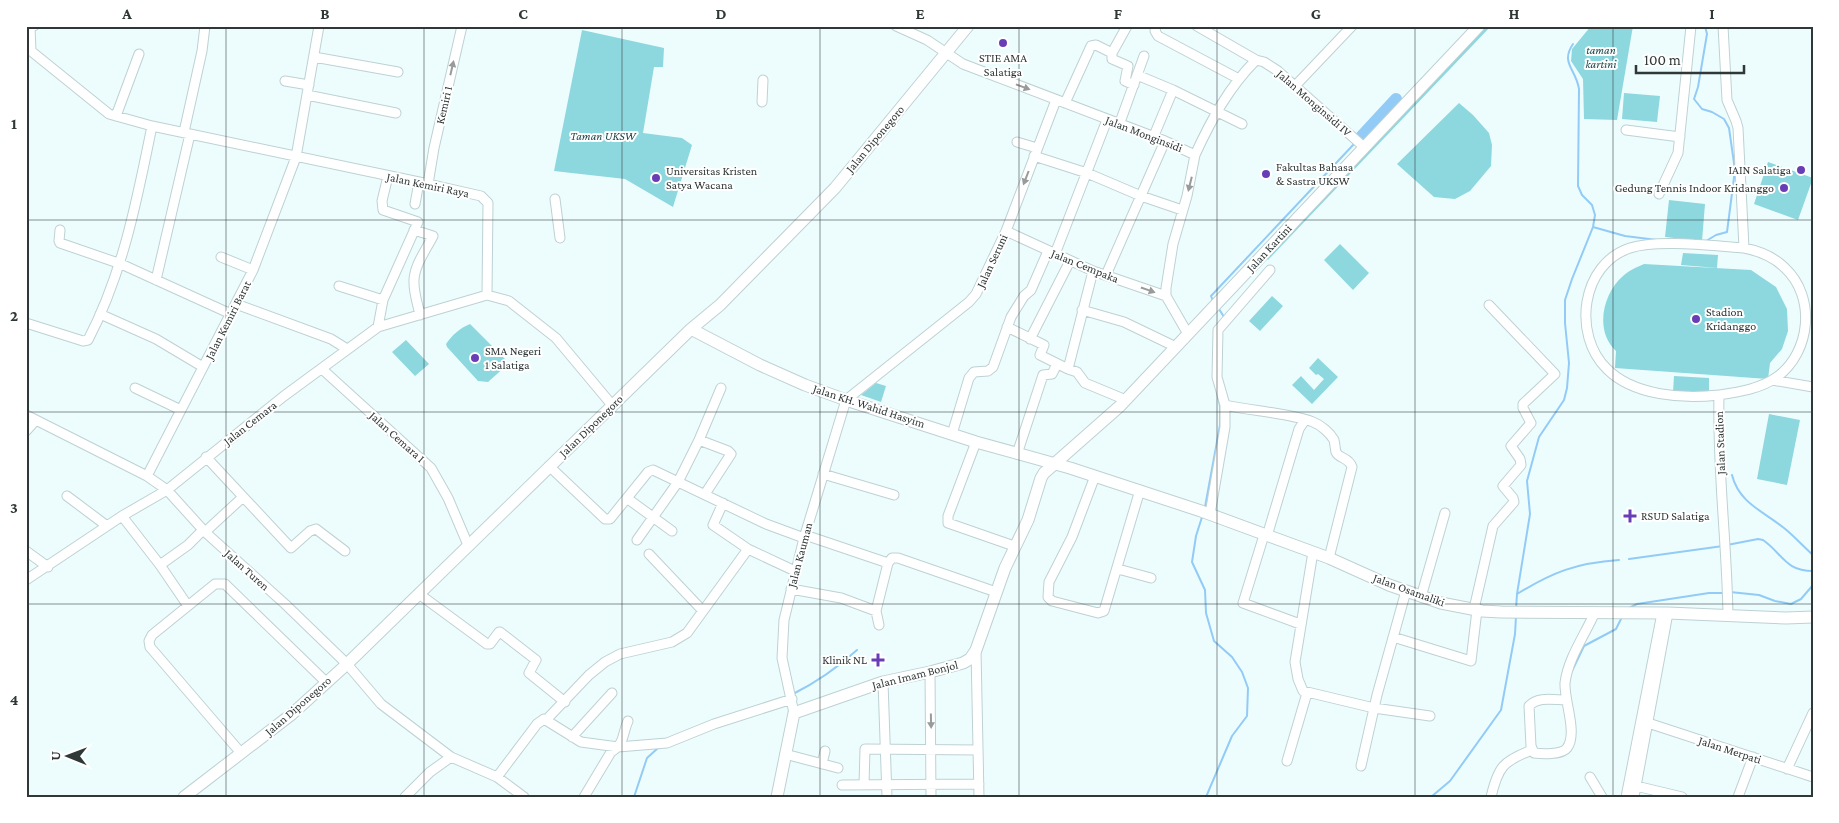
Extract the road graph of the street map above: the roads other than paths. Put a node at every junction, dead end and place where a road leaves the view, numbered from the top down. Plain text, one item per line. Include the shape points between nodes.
1 (205, 26) edge
2 (319, 26) edge
3 (462, 26) edge
4 (896, 26) edge
5 (968, 26) edge
6 (1126, 26) edge
7 (1156, 26) edge
8 (1197, 26) edge
9 (1352, 26) edge
10 (1478, 26) edge
11 (1691, 26) edge
12 (1723, 26) edge
13 (31, 27) edge
14 (28, 50) edge
15 (1112, 53) junction
16 (139, 54) dead end
17 (946, 54) junction
18 (1144, 56) dead end
19 (314, 58) junction
20 (1256, 60) junction
21 (398, 72) dead end
22 (1138, 75) junction
23 (1239, 79) junction
24 (763, 80) dead end
25 (285, 81) dead end
26 (308, 85) junction
27 (1134, 85) junction
28 (1295, 86) junction
29 (1173, 90) junction
30 (307, 95) junction
31 (1056, 100) junction
32 (762, 102) dead end
33 (1065, 104) junction
34 (1218, 112) junction
35 (396, 113) dead end
36 (113, 115) junction
37 (1106, 120) junction
38 (1242, 124) dead end
39 (1119, 125) junction
40 (152, 126) junction
41 (1626, 130) dead end
42 (187, 133) junction
43 (1680, 137) junction
44 (1153, 138) junction
45 (1017, 142) dead end
46 (1165, 142) junction
47 (1364, 148) junction
48 (1036, 152) junction
49 (1195, 155) junction
50 (296, 157) junction
51 (1087, 173) junction
52 (388, 176) junction
53 (424, 183) junction
54 (1659, 194) dead end
55 (1141, 196) junction
56 (555, 199) dead end
57 (415, 204) dead end
58 (1182, 210) junction
59 (60, 230) dead end
60 (414, 230) junction
61 (1006, 231) junction
62 (560, 238) dead end
63 (1744, 248) junction
64 (1052, 253) junction
65 (221, 257) dead end
66 (1070, 261) junction
67 (120, 264) junction
68 (253, 270) junction
69 (1270, 270) dead end
70 (1093, 271) junction
71 (1106, 275) junction
72 (156, 280) junction
73 (339, 286) dead end
74 (487, 295) junction
75 (1166, 296) junction
76 (383, 300) junction
77 (236, 304) junction
78 (1489, 305) dead end
79 (1082, 310) junction
80 (100, 314) junction
81 (231, 314) junction
82 (420, 315) junction
83 (26, 323) edge
84 (378, 328) junction
85 (1007, 328) junction
86 (690, 329) junction
87 (1188, 334) junction
88 (1030, 339) junction
89 (1176, 347) junction
90 (347, 349) junction
91 (1057, 364) junction
92 (203, 367) junction
93 (322, 369) junction
94 (1068, 369) junction
95 (1772, 380) junction
96 (1813, 387) edge
97 (135, 388) dead end
98 (721, 388) dead end
99 (1719, 396) junction
100 (846, 400) junction
101 (1126, 400) junction
102 (612, 405) junction
103 (1225, 405) junction
104 (181, 410) junction
105 (26, 415) edge
106 (1305, 420) junction
107 (35, 421) junction
108 (26, 431) edge
109 (952, 434) junction
110 (699, 440) junction
111 (976, 442) junction
112 (1017, 454) junction
113 (206, 457) junction
114 (1054, 464) junction
115 (549, 466) junction
116 (823, 474) junction
117 (147, 476) junction
118 (1095, 476) junction
119 (678, 482) junction
120 (166, 490) junction
121 (1140, 490) junction
122 (705, 494) junction
123 (894, 495) dead end
124 (67, 496) dead end
125 (243, 498) junction
126 (628, 499) junction
127 (723, 503) junction
128 (1206, 513) junction
129 (1445, 513) dead end
130 (122, 516) junction
131 (653, 516) junction
132 (107, 526) junction
133 (204, 531) junction
134 (672, 531) dead end
135 (1265, 535) junction
136 (804, 537) junction
137 (637, 540) dead end
138 (468, 545) junction
139 (1014, 546) junction
140 (748, 549) junction
141 (26, 551) edge
142 (345, 551) dead end
143 (1313, 552) junction
144 (649, 554) dead end
145 (1329, 558) junction
146 (888, 563) junction
147 (160, 565) junction
148 (48, 567) junction
149 (1118, 569) junction
150 (795, 571) junction
151 (1151, 578) dead end
152 (26, 580) edge
153 (791, 589) junction
154 (1406, 591) junction
155 (996, 592) junction
156 (419, 594) junction
157 (1421, 596) junction
158 (188, 606) junction
159 (876, 610) junction
160 (1475, 610) junction
161 (703, 611) junction
162 (1595, 612) junction
163 (1665, 613) junction
164 (1728, 616) junction
165 (1812, 616) edge
166 (879, 624) dead end
167 (1300, 624) junction
168 (1393, 637) junction
169 (976, 650) junction
170 (347, 664) junction
171 (930, 672) junction
172 (883, 682) junction
173 (326, 683) junction
174 (612, 693) dead end
175 (1307, 693) junction
176 (791, 696) junction
177 (1566, 700) junction
178 (565, 702) junction
179 (1374, 708) junction
180 (794, 713) junction
181 (1813, 713) edge
182 (1430, 716) dead end
183 (547, 719) junction
184 (628, 721) dead end
185 (1644, 722) junction
186 (1809, 729) edge
187 (572, 737) junction
188 (618, 748) junction
189 (886, 749) junction
190 (931, 750) junction
191 (978, 750) junction
192 (1532, 750) junction
193 (825, 752) dead end
194 (241, 753) junction
195 (785, 754) junction
196 (451, 757) junction
197 (1753, 758) junction
198 (1287, 761) dead end
199 (822, 764) junction
200 (1362, 766) dead end
201 (838, 768) dead end
202 (1787, 769) junction
203 (497, 777) junction
204 (1590, 777) dead end
205 (1813, 777) edge
206 (931, 784) junction
207 (978, 784) junction
208 (864, 785) junction
209 (887, 785) junction
210 (842, 786) dead end
211 (1636, 786) junction
212 (184, 797) edge
213 (404, 797) edge
214 (524, 797) edge
215 (584, 797) edge
216 (777, 797) edge
217 (887, 797) edge
218 (930, 797) edge
219 (979, 797) edge
220 (1491, 797) edge
221 (1602, 797) edge
222 (1626, 797) edge
223 (1634, 797) edge
224 (1682, 797) edge
225 (1738, 797) edge

1 - 42 street
2 - 19 street, Jalan Kemiri Barat
53 -> 3 street, Kemiri 1
4 - 17 street, Jalan Monginsidi via 927,40
5 - 17 main road, Jalan Diponegoro
6 - 15 street
7 - 23 street via 1158,36
8 - 20 street, Jalan Monginsidi IV
9 - 28 street
10 - 47 main road, Jalan Kartini
11 - 43 street
12 - 63 street via 1727,100 1738,128
13 - 14 street
14 - 36 street
15 - 27 street via 1112,60 1128,66 1125,81
15 - 33 street via 1090,46
16 - 36 street
17 -> 31 street, Jalan Monginsidi via 963,64
17 - 86 main road, Jalan Diponegoro via 835,188 720,305
18 - 22 street
19 - 21 street
19 - 26 street, Jalan Kemiri Barat
20 - 23 street
20 - 28 street, Jalan Monginsidi IV via 1268,64
22 - 27 street
22 - 29 street
23 - 34 street
24 - 32 street
25 - 26 street
26 - 30 street, Jalan Kemiri Barat
27 - 39 street
28 - 47 street, Jalan Monginsidi IV
29 - 34 street
29 - 44 street
30 - 35 street
30 - 50 street, Jalan Kemiri Barat
31 - 33 street, Jalan Monginsidi
31 - 48 street, Jalan Seruni
33 - 37 street, Jalan Monginsidi
34 - 38 street
34 - 49 street
36 - 40 street, Jalan Kemiri Raya
37 - 39 street, Jalan Monginsidi
37 - 51 street
39 - 44 street, Jalan Monginsidi
40 - 42 street, Jalan Kemiri Raya
40 - 67 street via 134,216
41 - 43 street
42 - 50 street, Jalan Kemiri Raya
42 - 72 street
43 - 54 street via 1678,153
44 - 46 street, Jalan Monginsidi
45 - 48 street
46 - 49 street, Jalan Monginsidi
46 - 55 street
47 - 87 main road, Jalan Kartini
48 - 51 street
48 -> 61 street, Jalan Seruni
49 -> 58 street, Jalan Monginsidi
50 - 52 street, Jalan Kemiri Raya
50 - 68 street, Jalan Kemiri Barat
51 - 55 street
51 - 64 street
52 - 53 street, Jalan Kemiri Raya
52 - 60 street via 383,210 418,221
53 - 57 street, Kemiri 1
53 - 74 street, Jalan Kemiri Raya via 481,196 488,203
55 - 58 street
55 - 71 street
56 - 62 street
58 - 75 street, Jalan Monginsidi via 1173,244
59 - 67 street via 60,243
60 - 76 street
60 - 82 street via 433,236 414,277
61 - 64 street, Jalan Cempaka
61 - 100 street, Jalan Seruni via 982,285 969,302
63 - 95 street, Jalan Stadion via 1766,255 1786,268 1797,284 1805,307 1802,344 1790,364
63 - 99 street, Jalan Stadion via 1653,244 1629,248 1603,267 1591,287 1586,306 1590,345 1607,369 1619,378 1655,392
64 - 66 street, Jalan Cempaka
64 - 85 street via 1032,290 1016,307
65 - 68 street
66 - 70 street, Jalan Cempaka
66 - 88 street
67 - 72 street
67 - 80 street
68 - 77 street, Jalan Kemiri Barat
69 - 103 street via 1218,330 1216,377
70 - 71 street, Jalan Cempaka
70 - 79 street
71 -> 75 street, Jalan Cempaka
72 - 81 street
73 - 76 street
74 - 82 street, Jalan Cemara
74 - 102 street via 509,301 556,338
75 - 87 street
76 - 84 street
77 - 81 street, Jalan Kemiri Barat
77 - 90 street via 331,339
78 - 160 street via 1556,374 1523,404 1531,423 1511,446 1521,465 1503,486 1514,502 1493,526
79 - 89 street via 1132,326
79 - 94 street
80 - 83 street via 88,340 83,341
80 - 92 street via 156,338
81 - 92 street, Jalan Kemiri Barat
82 - 84 street, Jalan Cemara
84 - 90 street, Jalan Cemara
85 - 88 street
85 - 109 street via 993,367 974,372 969,378
86 - 100 main road, Jalan KH. Wahid Hasyim via 760,365
86 - 102 main road, Jalan Diponegoro
87 - 89 main road, Jalan Kartini
88 - 91 street via 1044,345 1040,356
89 - 101 main road, Jalan Kartini
90 - 93 street, Jalan Cemara
91 - 94 street
91 - 112 street via 1052,374 1043,375
92 - 104 street, Jalan Kemiri Barat
93 - 113 street, Jalan Cemara
93 - 138 street, Jalan Cemara I via 431,468
94 - 101 street via 1077,372 1085,383
95 - 96 street
95 - 99 street, Jalan Stadion
97 - 104 street
98 - 110 street
99 - 164 street, Jalan Stadion
100 - 109 main road, Jalan KH. Wahid Hasyim
100 - 116 street, Jalan Kauman
101 - 114 main road, Jalan Kartini
102 - 115 main road, Jalan Diponegoro
103 - 106 street
103 - 128 street via 1224,434
104 - 117 street, Jalan Kemiri Barat
105 - 107 street, Jalan Turen
106 - 135 street via 1299,429
106 - 145 street via 1327,432 1334,440 1336,452 1349,460 1352,467
107 - 108 street
107 - 117 street, Jalan Turen
109 - 111 main road, Jalan KH. Wahid Hasyim
110 - 119 street
110 - 122 street via 731,454
111 - 112 main road, Jalan KH. Wahid Hasyim
111 - 139 street via 948,523
112 - 114 main road, Jalan KH. Wahid Hasyim
113 - 120 street, Jalan Cemara
113 - 125 street
114 - 118 main road, Jalan Osamaliki
114 - 139 main road via 1041,478 1028,520
115 - 126 street via 605,519 610,519
115 - 138 main road, Jalan Diponegoro
116 - 123 street
116 - 136 street, Jalan Kauman
117 - 120 street, Jalan Turen
118 - 121 main road, Jalan Osamaliki
118 - 149 street via 1072,537 1049,582 1048,596 1052,601 1104,611
119 - 122 street
119 - 126 street via 650,470
119 - 131 street
120 - 130 street, Jalan Cemara
120 - 133 street, Jalan Turen
121 - 128 main road, Jalan Osamaliki
121 - 149 street
122 - 127 street
124 - 132 street
125 - 133 street
125 - 142 street via 292,548 310,531 316,530
126 - 131 street
127 - 136 street via 766,524
127 - 140 street via 713,525
128 - 135 main road, Jalan Osamaliki
129 - 157 street
130 - 132 street, Jalan Cemara
130 - 147 street
131 - 134 street
131 - 137 street
132 - 148 street, Jalan Cemara
133 - 147 street
133 - 170 street, Jalan Turen
135 - 143 main road, Jalan Osamaliki
135 - 167 street via 1243,603
136 - 146 street
136 - 150 street, Jalan Kauman
138 - 156 main road, Jalan Diponegoro
139 - 155 main road
140 - 150 street
140 - 161 street
141 - 148 street
143 - 145 main road, Jalan Osamaliki
143 - 167 street
144 - 161 street
145 - 154 main road, Jalan Osamaliki
146 - 155 street via 890,559 898,558
146 - 159 street
147 - 158 street
148 - 152 street, Jalan Cemara
149 - 151 street
150 - 153 street, Jalan Kauman
153 - 159 street via 841,598
153 - 176 street, Jalan Kauman via 781,651
154 - 157 main road, Jalan Osamaliki
154 - 168 street
155 - 169 main road
156 - 170 main road, Jalan Diponegoro
156 - 178 street via 487,644 500,632 536,660 529,673
157 - 160 main road, Jalan Osamaliki
158 - 173 street via 215,584 224,584
158 - 194 street via 152,635 150,646
159 - 166 street
160 - 162 main road, Jalan Osamaliki
160 - 168 street via 1471,661
161 - 178 street via 687,633 672,642 620,654 605,662
162 - 163 main road, Jalan Osamaliki
162 - 177 street via 1570,662 1565,684
163 - 164 main road, Jalan Osamaliki
163 - 185 street
164 - 165 main road, Jalan Osamaliki
167 - 175 street via 1295,670 1301,687
168 - 179 street
169 - 171 main road, Jalan Imam Bonjol via 963,664
169 - 191 street
170 - 173 main road, Jalan Diponegoro
170 - 196 street, Jalan Turen via 381,704
171 - 172 main road, Jalan Imam Bonjol
171 -> 190 street
172 - 180 main road, Jalan Imam Bonjol
172 - 189 street
173 - 194 main road, Jalan Diponegoro
174 - 187 street
175 - 179 street
175 - 198 street
176 - 180 street, Jalan Kauman
176 - 188 street via 662,744
177 - 192 street via 1533,701 1529,706
177 - 192 street via 1571,726 1569,746 1559,752 1538,754
178 - 183 street
179 - 182 street
179 - 200 street
180 - 195 main road
181 - 186 street
183 - 187 street
183 - 203 street via 537,724
184 - 188 street
185 - 197 street, Jalan Merpati
185 - 211 street
185 - 222 street
186 - 202 street
187 - 188 street via 581,742
188 - 215 street via 611,752
189 - 190 street
189 - 208 street via 864,750
189 - 209 street
190 - 191 street
190 - 206 street
191 - 207 street
192 - 220 street via 1500,769
193 - 199 street
194 - 212 main road, Jalan Diponegoro
195 - 199 street
195 - 216 main road
196 - 203 street, Jalan Turen
196 - 213 street
197 - 202 street, Jalan Merpati
197 - 225 street
199 - 201 street
202 - 205 street, Jalan Merpati
203 - 214 street, Jalan Turen
204 - 221 street
206 - 207 street
206 - 209 street
206 - 218 street
207 - 219 street
208 - 209 street
208 - 210 street
209 - 217 street
211 - 223 street
211 - 224 street

